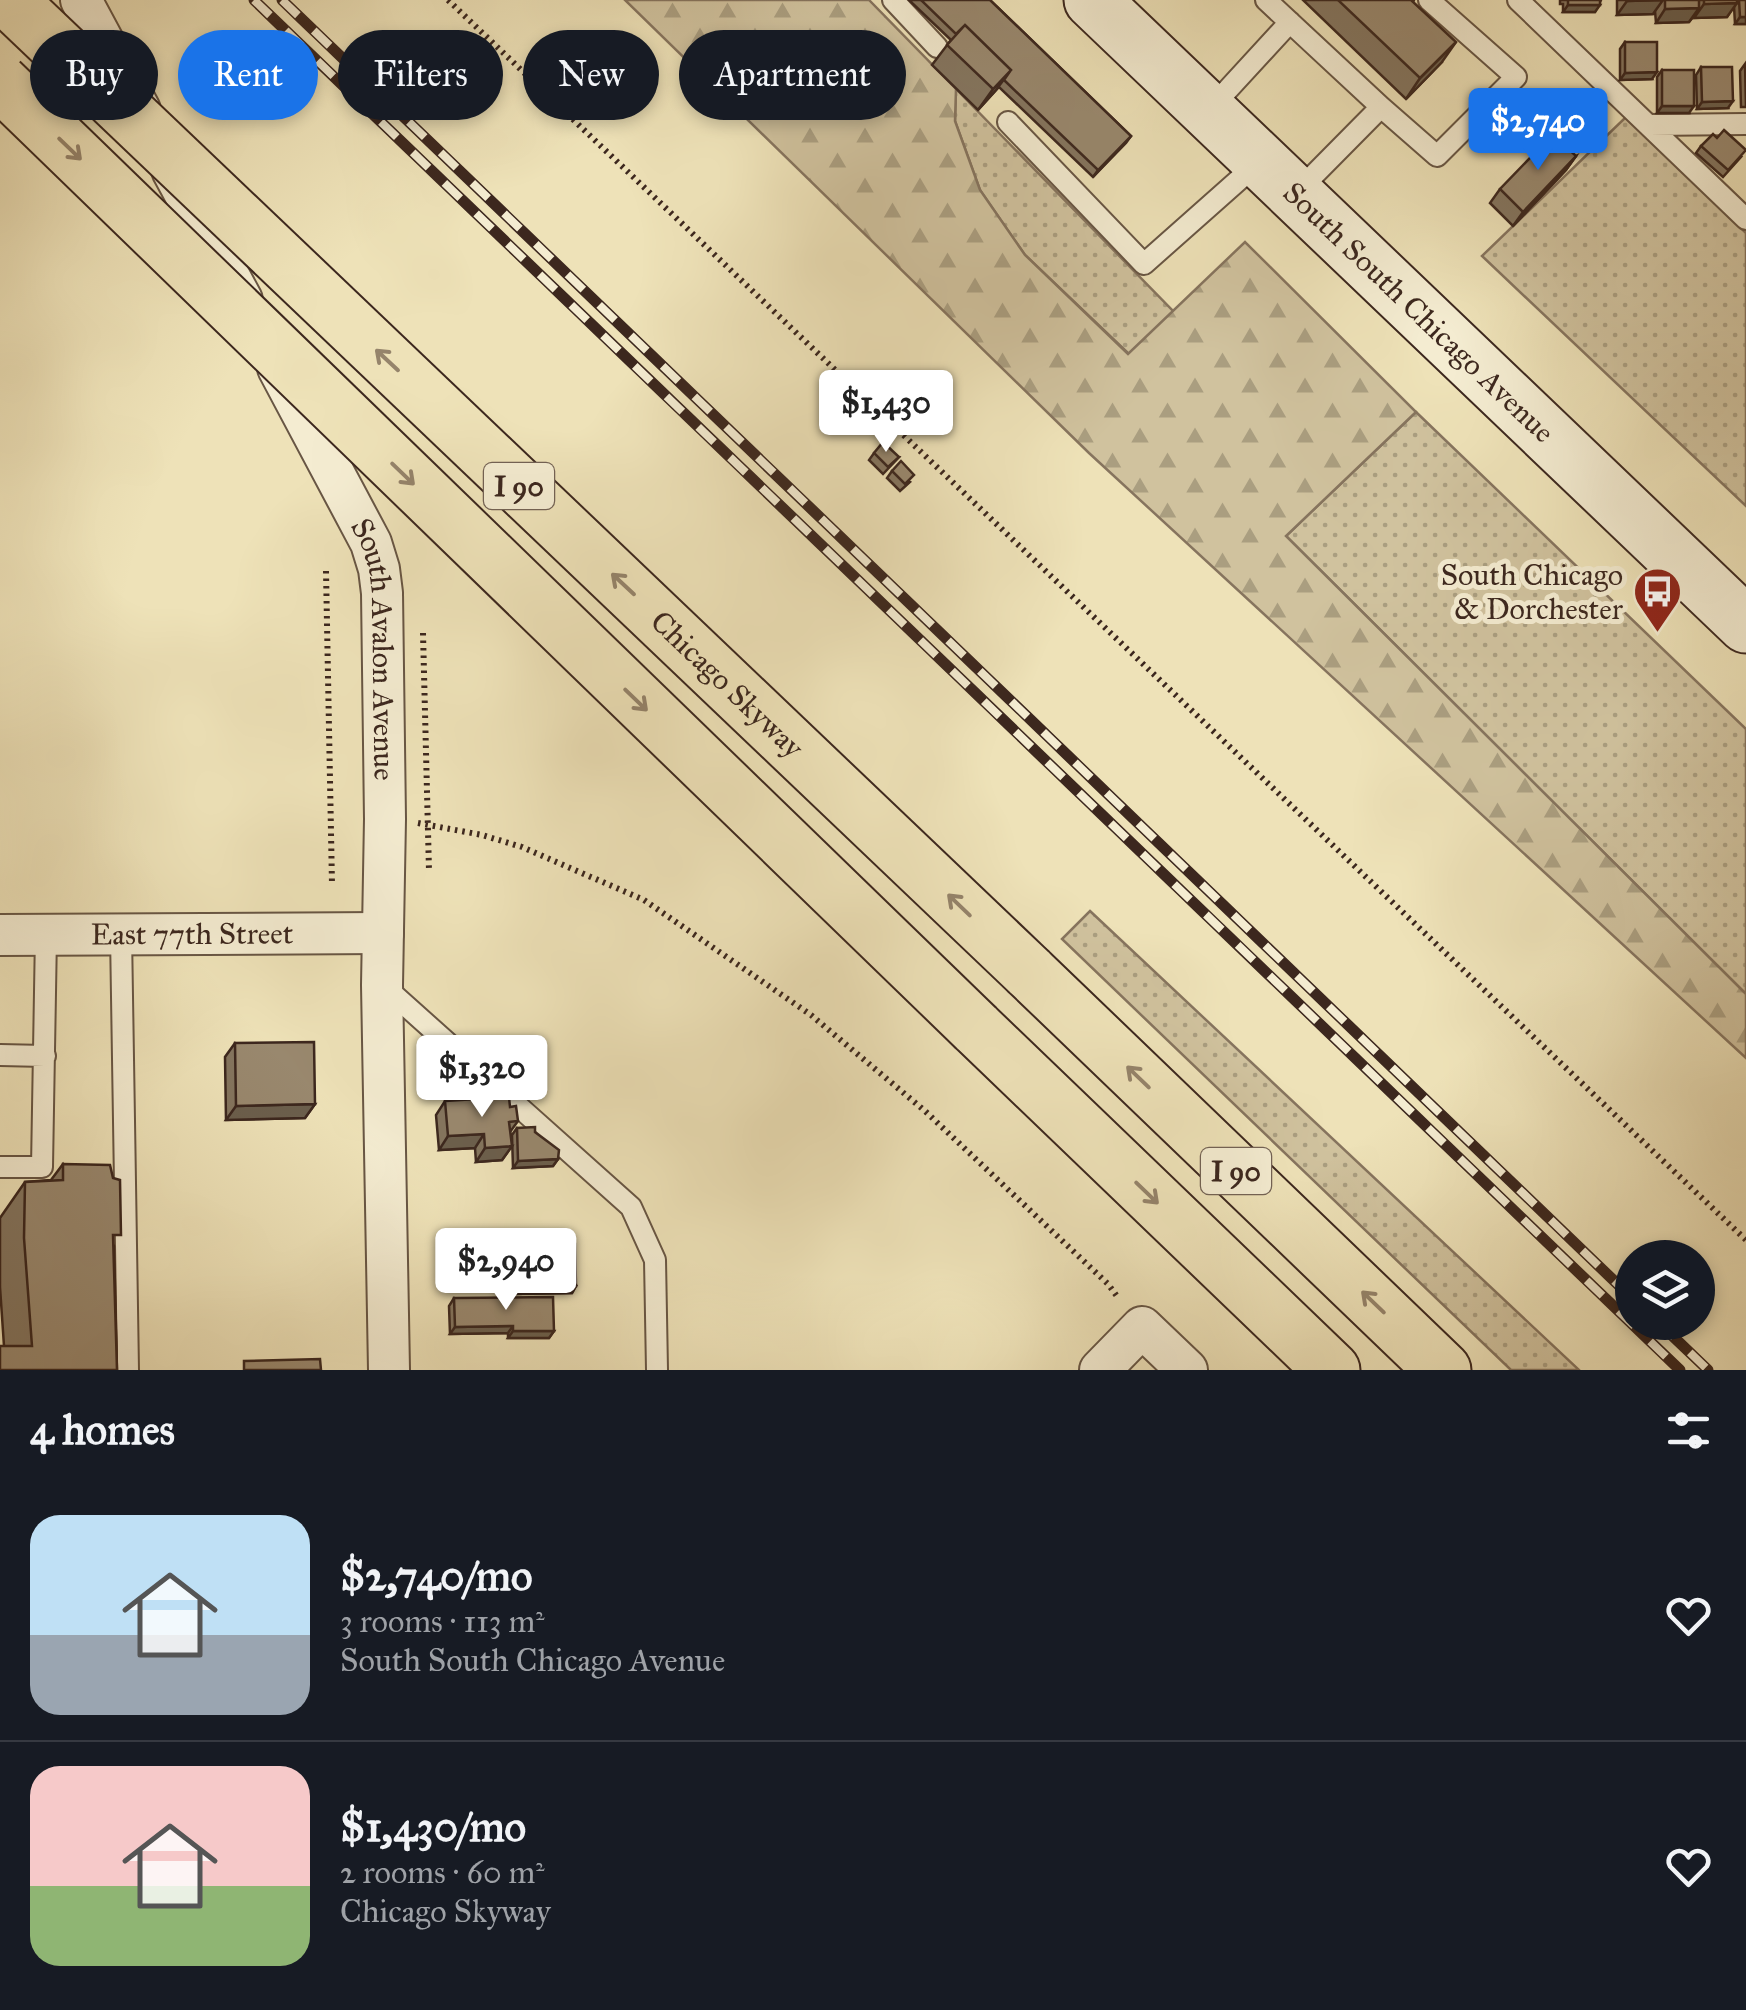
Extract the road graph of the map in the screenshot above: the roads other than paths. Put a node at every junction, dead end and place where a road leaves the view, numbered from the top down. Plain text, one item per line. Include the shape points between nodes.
1 (9, 0) edge
2 (82, 0) edge
3 (893, 0) edge
4 (1092, 0) edge
5 (1266, 0) edge
6 (1428, 0) edge
7 (1518, 0) edge
8 (1290, 22) junction
9 (937, 47) dead end
10 (0, 82) edge
11 (1381, 107) junction
12 (1208, 111) junction
13 (1008, 122) dead end
14 (1746, 124) edge
15 (1649, 125) junction
16 (1278, 178) junction
17 (1746, 219) edge
18 (1746, 625) edge
19 (384, 933) junction
20 (46, 934) junction
21 (122, 934) junction
22 (0, 935) edge
23 (382, 985) junction
24 (0, 1055) edge
25 (45, 1056) junction
26 (0, 1167) edge
27 (128, 1370) edge
28 (389, 1370) edge
29 (657, 1370) edge
30 (1100, 1370) edge
31 (1186, 1370) edge
32 (1332, 1370) edge
33 (1443, 1370) edge

33 -> 1 highway, Chicago Skyway / I 90, bridge
2 - 19 street, South Avalon Avenue via 379,568
3 - 9 lane
4 - 12 main road, South South Chicago Avenue
5 - 8 lane
6 - 11 lane via 1516,78 1437,156
7 - 15 lane
8 - 11 lane
8 - 12 lane
10 -> 32 highway, I 90, bridge
11 - 16 lane
12 - 16 main road, South South Chicago Avenue
13 - 16 lane via 1144,264
14 - 15 lane
15 - 17 lane
16 - 18 main road, South South Chicago Avenue
19 - 21 street, East 77th Street
19 - 23 street, South Avalon Avenue
20 - 21 street, East 77th Street
20 - 22 street, East 77th Street
20 - 25 lane
21 - 27 lane
23 - 28 street, South Avalon Avenue
23 - 29 lane via 631,1207 655,1260
24 - 25 lane
25 - 26 lane via 42,1168
30 - 31 street via 1142,1327

